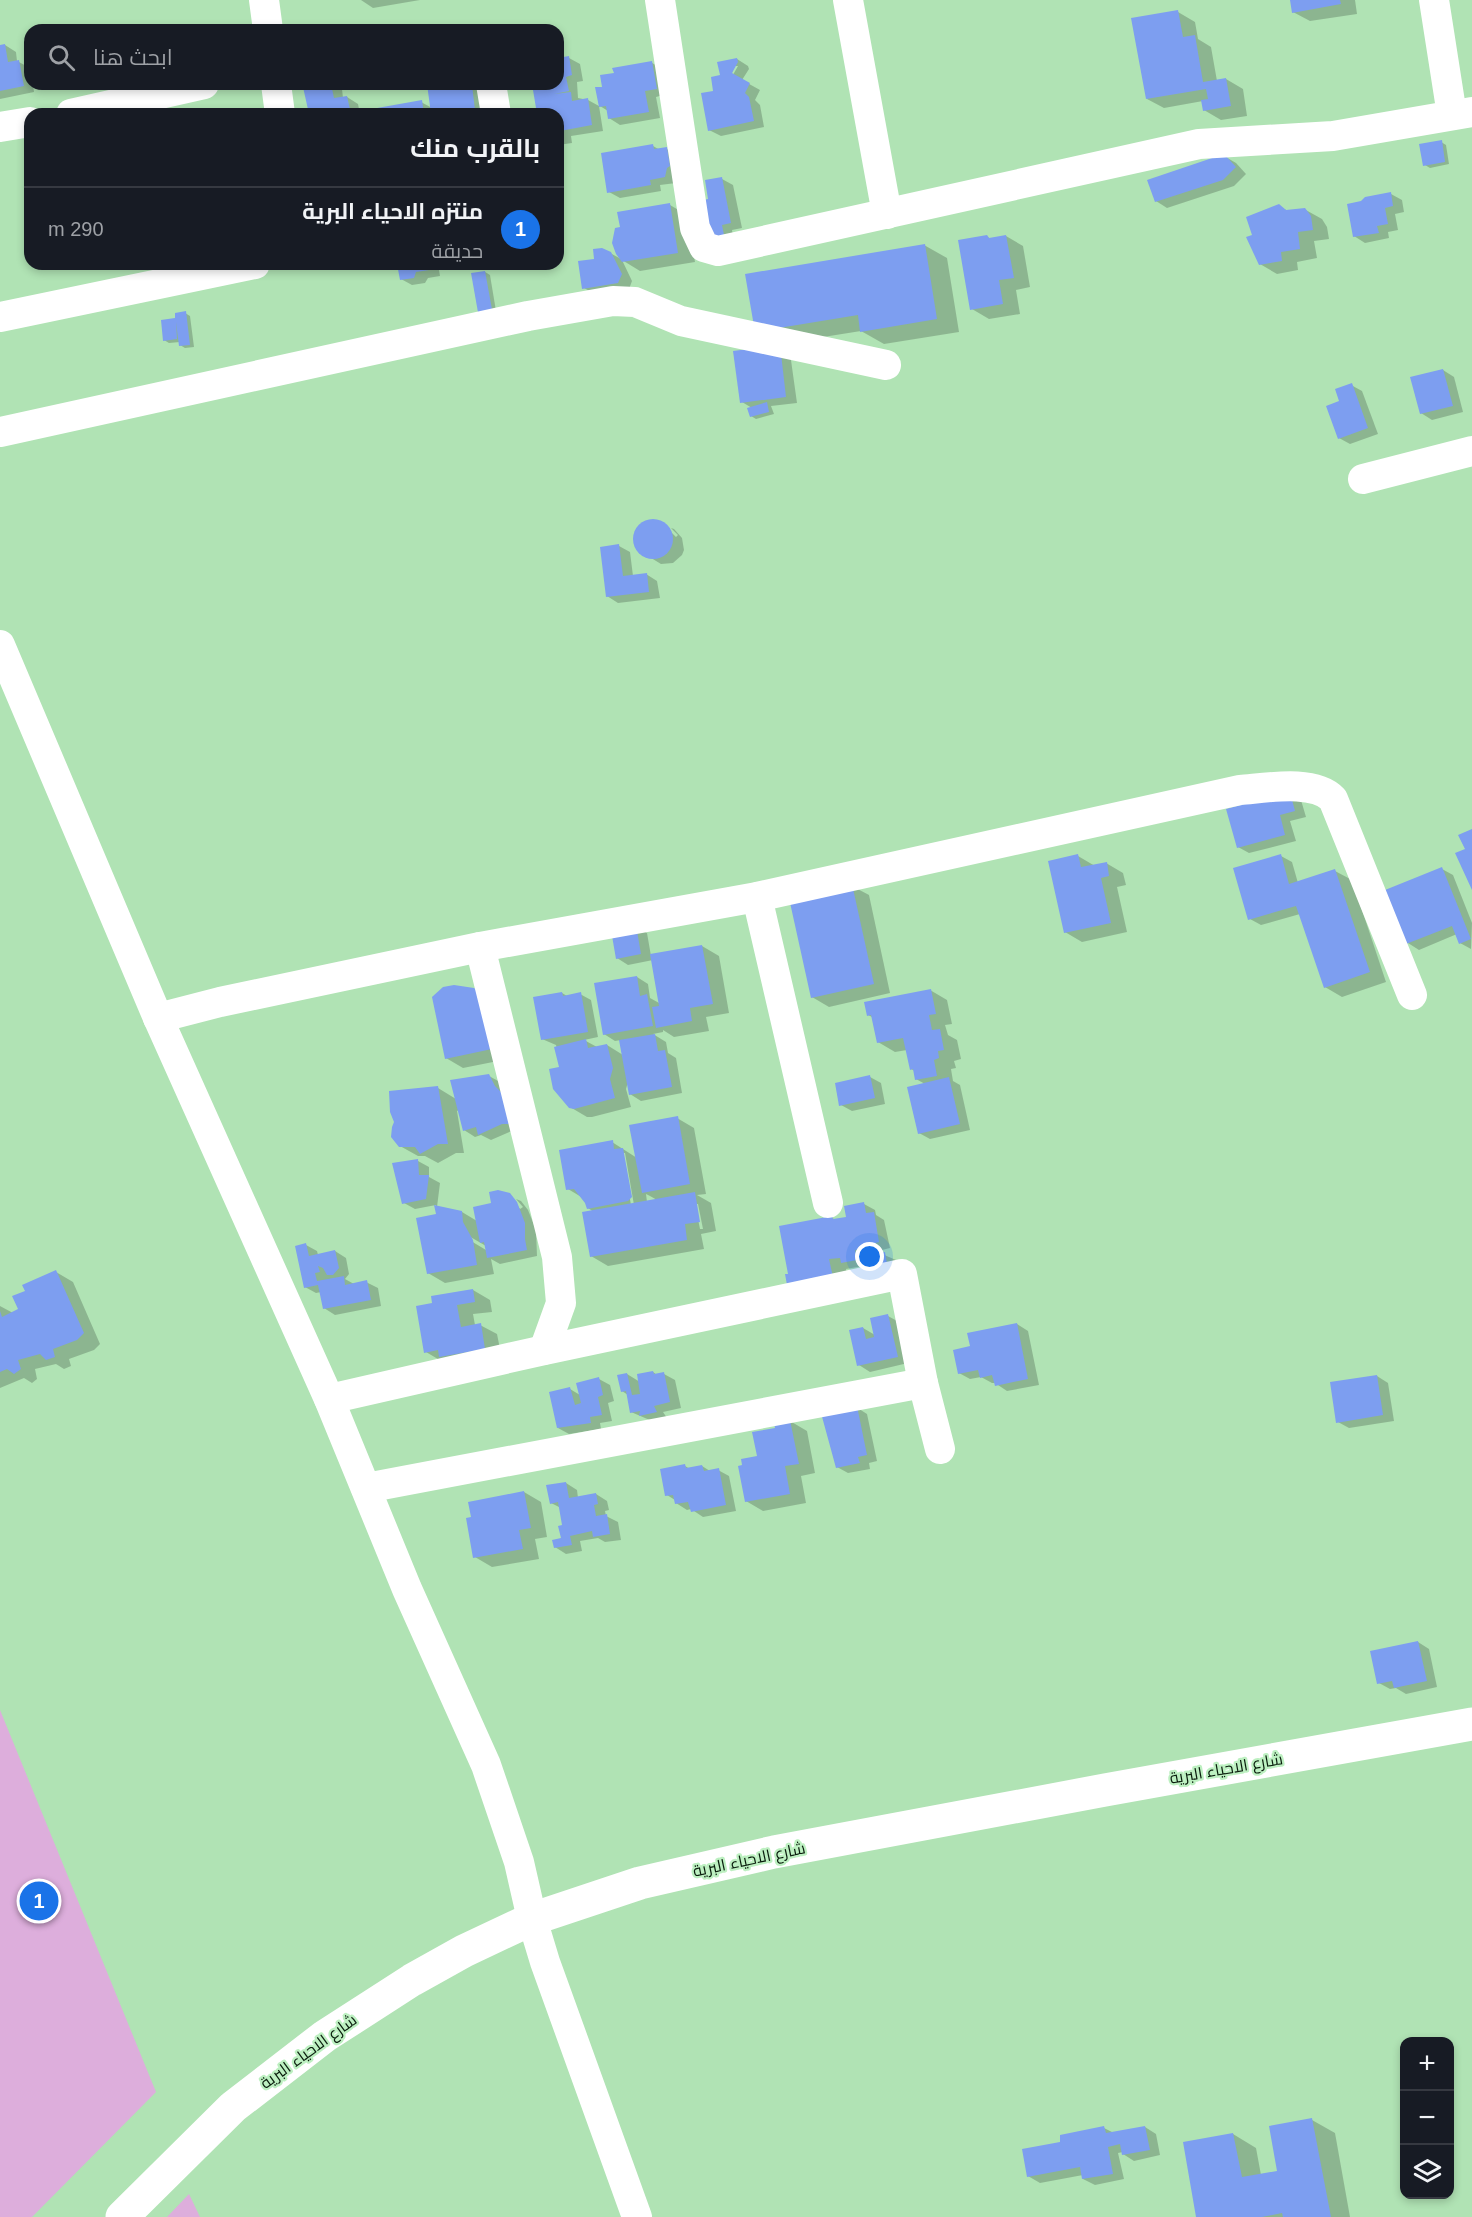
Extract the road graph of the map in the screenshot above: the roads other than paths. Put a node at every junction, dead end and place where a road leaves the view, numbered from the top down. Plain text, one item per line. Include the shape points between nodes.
1 (264, 0) edge
2 (660, 0) edge
3 (848, 0) edge
4 (1434, 0) edge
5 (267, 24) edge
6 (177, 90) edge
7 (277, 90) edge
8 (492, 90) edge
9 (98, 108) edge
10 (279, 108) edge
11 (495, 108) edge
12 (1462, 113) edge
13 (24, 123) edge
14 (0, 127) edge
15 (887, 214) junction
16 (226, 270) edge
17 (0, 317) edge
18 (886, 365) dead end
19 (0, 432) edge
20 (1472, 451) edge
21 (1363, 479) dead end
22 (0, 645) edge
23 (757, 897) junction
24 (480, 947) junction
25 (1412, 995) dead end
26 (158, 1018) junction
27 (828, 1203) dead end
28 (543, 1350) junction
29 (923, 1383) junction
30 (329, 1399) junction
31 (940, 1449) dead end
32 (366, 1488) junction
33 (1472, 1724) edge
34 (532, 1919) junction
35 (631, 2215) edge
36 (122, 2217) edge

1 - 5 street
2 - 15 street via 695,228 704,247 718,251
3 - 15 street
4 - 12 street
6 - 9 street
7 - 10 street
8 - 11 street
12 - 15 street via 1333,136 1199,144
13 - 14 street
16 - 17 street
18 - 19 street via 681,321 635,302 613,301 528,316
20 - 21 street
22 - 26 street
23 - 24 street
23 - 25 street via 1240,790 1288,786 1319,790 1333,799
23 - 27 street
24 - 26 street
24 - 28 street via 557,1257 561,1303
26 - 30 street
28 - 29 street via 902,1274
28 - 30 street
29 - 31 street
29 - 32 street
30 - 32 street
32 - 34 street via 486,1765 519,1862
33 - 34 main road, شارع الاحياء البرية via 774,1852 640,1883
34 - 35 street
34 - 36 main road, شارع الاحياء البرية via 412,1980 325,2036 233,2107

